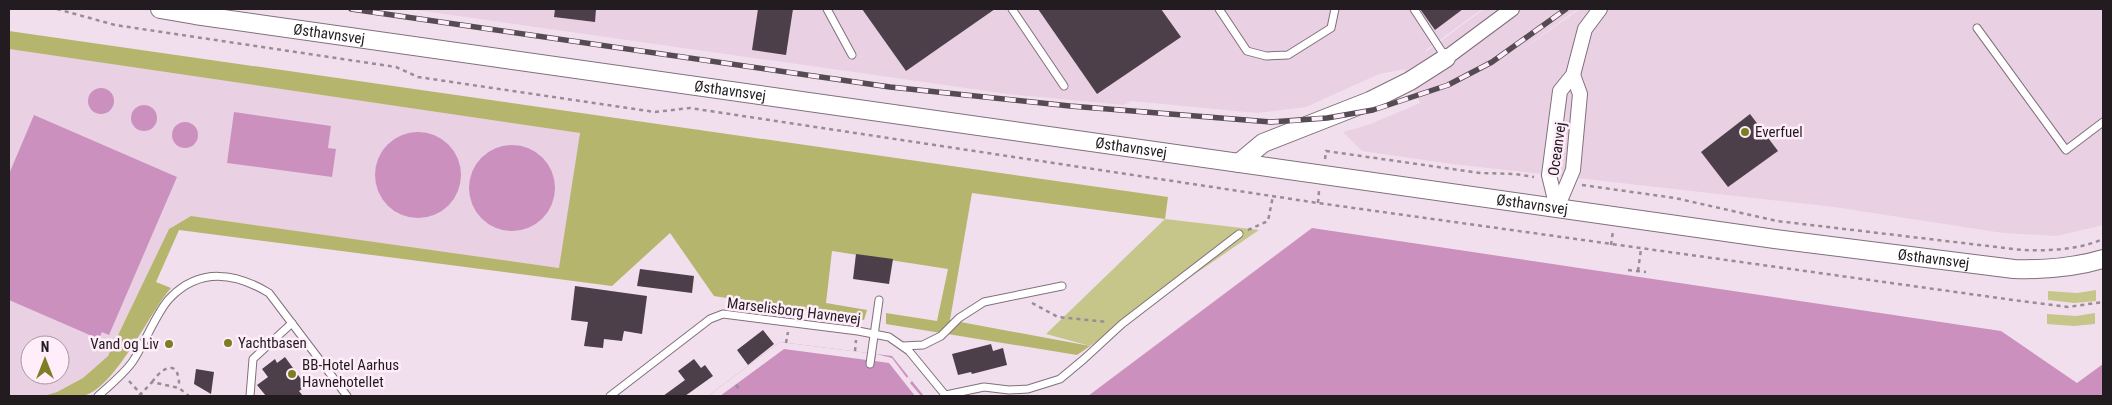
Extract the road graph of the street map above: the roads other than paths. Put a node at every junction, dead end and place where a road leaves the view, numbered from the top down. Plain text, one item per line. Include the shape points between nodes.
1 (160, 9) edge
2 (827, 9) edge
3 (1012, 9) edge
4 (1219, 9) edge
5 (1335, 9) edge
6 (1414, 9) edge
7 (1512, 9) edge
8 (1600, 9) edge
9 (1977, 28) dead end
10 (852, 55) dead end
11 (1446, 58) junction
12 (1573, 75) junction
13 (1064, 86) dead end
14 (2103, 122) edge
15 (1239, 163) junction
16 (1557, 208) junction
17 (1239, 234) road end
18 (2103, 260) edge
19 (1062, 286) dead end
20 (879, 300) dead end
21 (292, 323) junction
22 (874, 334) junction
23 (903, 346) junction
24 (870, 364) dead end
25 (98, 396) edge
26 (250, 396) edge
27 (347, 396) edge
28 (610, 396) edge
29 (946, 396) edge

1 - 15 street, Østhavnsvej
2 - 10 lane
3 - 13 lane
4 - 5 lane via 1247,50 1266,56 1288,55 1331,28
6 - 11 lane
7 - 11 street
8 - 12 street, Oceanvej via 1585,29
9 - 14 lane via 2066,150
11 - 15 street via 1410,81 1370,100 1262,143
12 - 16 street, Oceanvej via 1580,94 1573,170
12 - 16 street, Oceanvej via 1560,91 1550,179
15 - 16 street, Østhavnsvej
16 - 18 street, Østhavnsvej via 2014,269 2050,270
17 - 29 lane via 1122,324 1060,379 1028,389 984,387
19 - 23 lane via 984,302 959,318 941,336 923,344
20 - 22 lane
21 - 25 lane via 269,293 253,283 229,276 200,279 170,298 132,362
21 - 26 lane via 253,359
21 - 27 lane
22 - 23 lane, Marselisborg Havnevej via 889,337
22 - 24 lane
22 - 28 lane, Marselisborg Havnevej via 722,314 710,319
23 - 29 lane, Marselisborg Havnevej

